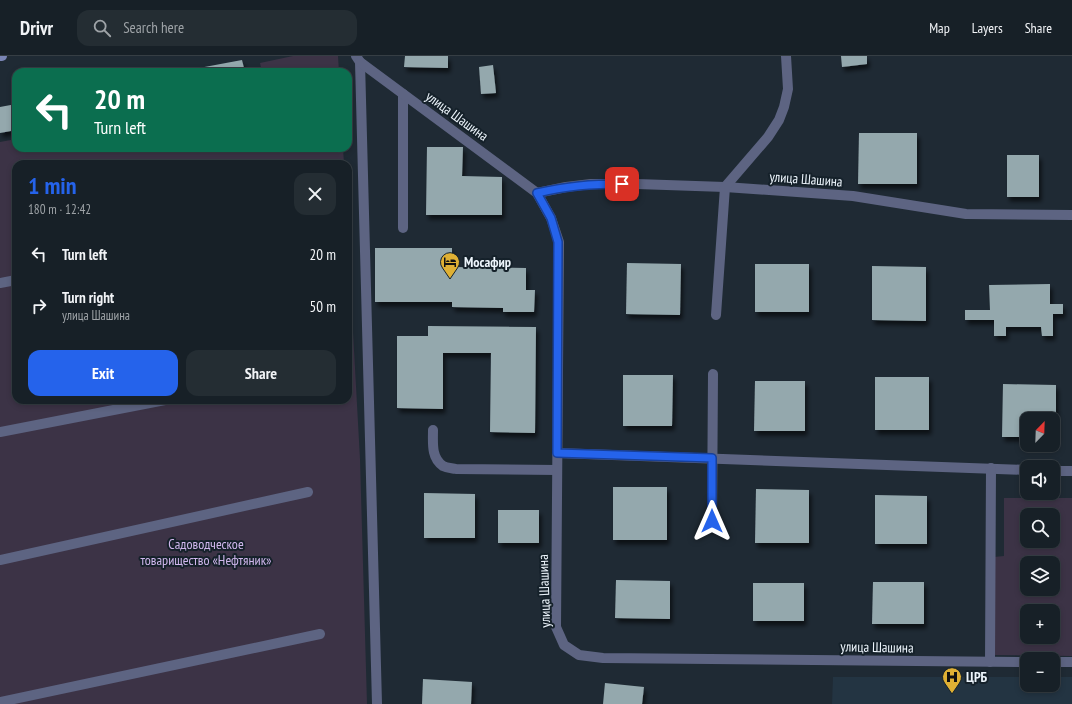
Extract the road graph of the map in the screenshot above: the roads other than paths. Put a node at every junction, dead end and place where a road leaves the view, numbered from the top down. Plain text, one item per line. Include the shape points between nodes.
1 (786, 56) edge
2 (358, 59) edge
3 (404, 94) junction
4 (725, 187) junction
5 (537, 193) junction
6 (1072, 215) edge
7 (403, 228) dead end
8 (12, 281) edge
9 (0, 284) edge
10 (716, 315) dead end
11 (713, 374) dead end
12 (144, 404) edge
13 (433, 430) dead end
14 (0, 432) edge
15 (557, 453) junction
16 (712, 458) junction
17 (991, 468) junction
18 (557, 470) junction
19 (1020, 470) edge
20 (1060, 471) edge
21 (1072, 471) edge
22 (308, 492) dead end
23 (712, 521) dead end
24 (0, 560) edge
25 (320, 634) dead end
26 (990, 662) junction
27 (1020, 662) edge
28 (1060, 662) edge
29 (1072, 662) edge
30 (0, 702) edge
31 (377, 704) edge

1 - 4 street via 788,89 779,120 768,137
2 - 3 street, улица Шашина
2 - 31 street
3 - 5 street, улица Шашина
3 - 7 street
4 - 5 street, улица Шашина via 591,184 566,186
4 - 6 street, улица Шашина via 854,196 966,214
4 - 10 street
5 - 15 street, улица Шашина via 551,218 558,242
8 - 9 street
11 - 16 street
12 - 14 street
13 - 18 street via 433,450 436,459 444,466 456,469
15 - 16 street
15 - 18 street, улица Шашина
16 - 17 street
16 - 23 street
17 - 19 street
17 - 26 street
18 - 26 street, улица Шашина via 556,627 564,645 579,655 603,658
20 - 21 street
22 - 24 street
25 - 30 street
26 - 27 street, улица Шашина
28 - 29 street

